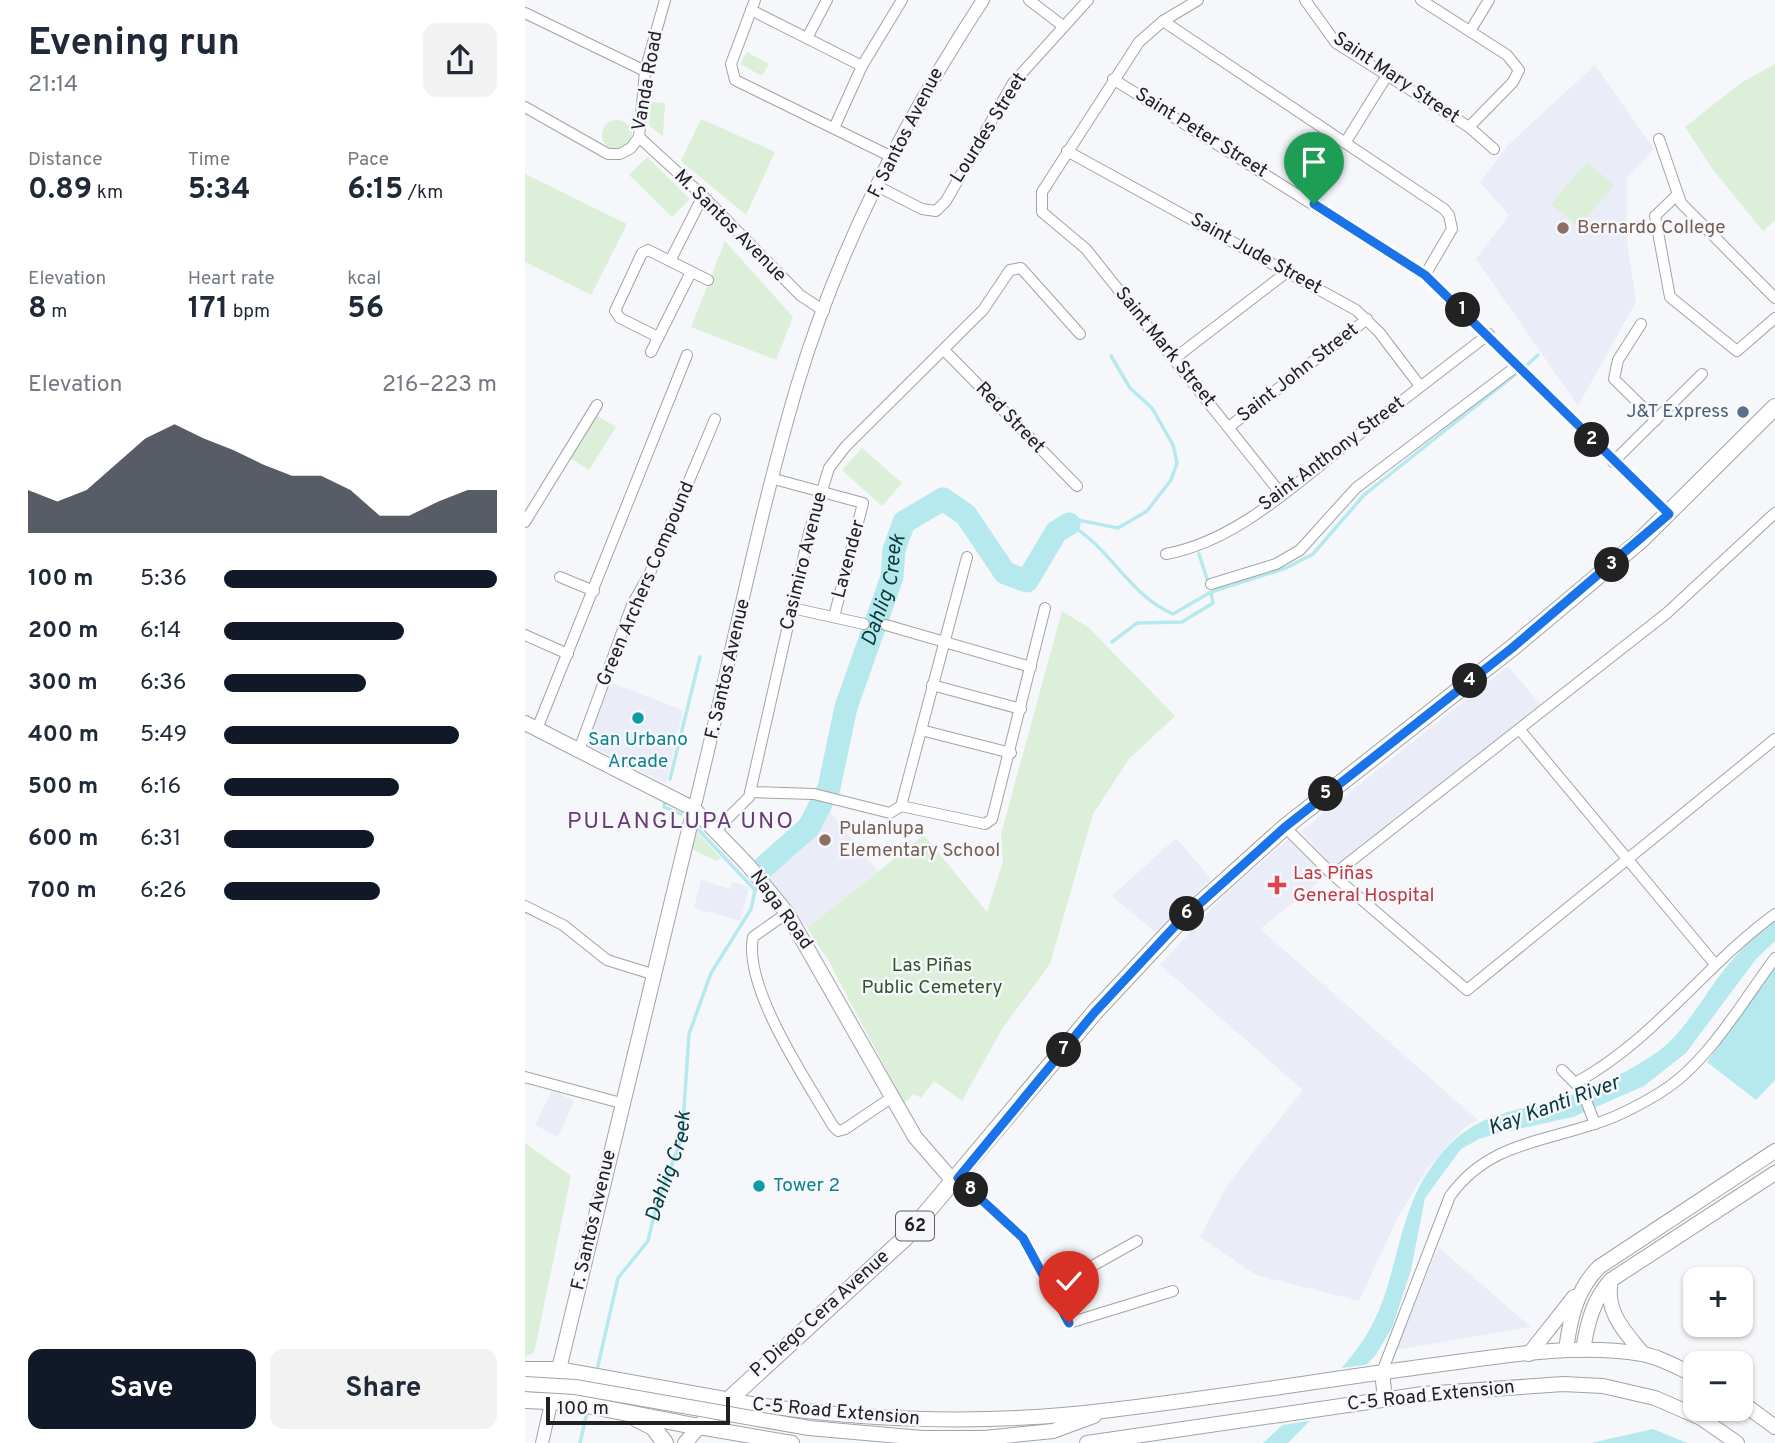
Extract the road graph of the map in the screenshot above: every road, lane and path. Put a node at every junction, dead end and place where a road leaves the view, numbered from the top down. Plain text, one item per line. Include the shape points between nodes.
1 (665, 0) edge
2 (827, 0) edge
3 (902, 0) edge
4 (983, 0) edge
5 (1029, 0) edge
6 (1089, 0) edge
7 (1198, 0) edge
8 (1305, 0) edge
9 (1421, 0) edge
10 (1489, 0) edge
11 (753, 5) edge
12 (525, 13) edge
13 (1163, 21) junction
14 (1063, 26) junction
15 (1470, 31) junction
16 (807, 38) junction
17 (862, 65) junction
18 (645, 71) junction
19 (1388, 74) junction
20 (1113, 79) junction
21 (525, 107) edge
22 (1469, 127) junction
23 (834, 128) junction
24 (639, 137) junction
25 (1659, 139) dead end
26 (1345, 143) junction
27 (1494, 149) dead end
28 (1067, 150) junction
29 (890, 156) junction
30 (877, 186) junction
31 (1677, 195) junction
32 (703, 196) junction
33 (670, 261) junction
34 (691, 272) junction
35 (1287, 272) junction
36 (1425, 275) junction
37 (708, 280) dead end
38 (1775, 298) edge
39 (824, 311) junction
40 (1775, 318) edge
41 (1367, 319) junction
42 (1641, 324) dead end
43 (1080, 334) dead end
44 (1489, 334) junction
45 (658, 337) junction
46 (944, 350) junction
47 (651, 352) dead end
48 (687, 355) dead end
49 (1175, 358) junction
50 (1518, 365) junction
51 (1702, 373) dead end
52 (1420, 386) junction
53 (597, 405) dead end
54 (1775, 407) edge
55 (715, 419) dead end
56 (1656, 420) junction
57 (1229, 427) junction
58 (1613, 462) junction
59 (773, 479) junction
60 (1077, 486) dead end
61 (821, 491) junction
62 (1282, 495) junction
63 (1775, 513) edge
64 (1669, 514) junction
65 (525, 522) edge
66 (1166, 554) dead end
67 (967, 557) dead end
68 (560, 577) dead end
69 (1211, 584) dead end
70 (594, 591) junction
71 (792, 608) junction
72 (1045, 608) dead end
73 (834, 617) junction
74 (864, 624) dead end
75 (886, 625) dead end
76 (525, 635) edge
77 (944, 642) junction
78 (568, 654) junction
79 (1031, 667) junction
80 (932, 685) junction
81 (1021, 709) junction
82 (531, 726) edge
83 (921, 730) junction
84 (1520, 730) junction
85 (1775, 739) edge
86 (579, 750) junction
87 (1011, 753) junction
88 (750, 792) junction
89 (901, 806) junction
90 (694, 808) junction
91 (1285, 827) junction
92 (716, 830) junction
93 (1628, 857) junction
94 (1333, 875) junction
95 (525, 906) edge
96 (787, 913) junction
97 (1775, 914) edge
98 (1775, 958) edge
99 (1714, 963) junction
100 (652, 974) junction
101 (1562, 1070) dead end
102 (525, 1077) edge
103 (1579, 1086) junction
104 (891, 1098) junction
105 (621, 1103) junction
106 (1594, 1120) junction
107 (1775, 1151) edge
108 (1775, 1173) edge
109 (956, 1180) junction
110 (1137, 1241) dead end
111 (1611, 1280) junction
112 (1584, 1285) junction
113 (1051, 1289) junction
114 (1173, 1291) dead end
115 (1566, 1350) junction
116 (1583, 1350) junction
117 (1529, 1354) junction
118 (1643, 1354) junction
119 (525, 1370) edge
120 (559, 1370) junction
121 (1683, 1371) edge
122 (1377, 1373) junction
123 (525, 1384) edge
124 (552, 1399) junction
125 (1385, 1399) junction
126 (525, 1400) edge
127 (726, 1400) junction
128 (618, 1411) junction
129 (1108, 1411) junction
130 (1753, 1411) edge
131 (699, 1427) junction
132 (1775, 1427) edge
133 (1053, 1431) junction
134 (1113, 1438) junction
135 (542, 1443) edge
136 (665, 1443) edge
137 (685, 1443) edge
138 (792, 1443) edge
139 (1087, 1443) edge
140 (1737, 1443) edge

1 - 18 street, Vanda Road
2 - 16 street
3 - 17 street
4 - 29 street, F. Santos Avenue via 937,70
5 - 14 street
6 - 14 street, Lourdes Street
7 - 13 street
8 - 19 street, Saint Mary Street via 1336,43
9 - 15 street
10 - 15 street
11 - 16 street
11 - 23 street via 731,64 732,75
12 - 18 street
13 - 20 street via 1139,42
13 - 26 street
14 - 30 street, Lourdes Street via 1013,83 936,211 922,209
15 - 22 street via 1507,55 1519,70
16 - 17 street
17 - 23 street
18 - 24 street, Vanda Road
19 - 22 street, Saint Mary Street
19 - 26 street
20 - 28 street
20 - 36 street, Saint Peter Street
21 - 24 street, Vanda Road via 608,154 631,148
22 - 27 street, Saint Mary Street
23 - 29 street
24 - 32 street, M. Santos Avenue
25 - 31 street
26 - 36 street via 1449,215 1449,236
28 - 35 street, Saint Jude Street
28 - 49 street, Saint Mark Street via 1042,192 1040,207 1086,249
29 - 30 street, F. Santos Avenue
30 - 39 street, F. Santos Avenue
31 - 38 street
31 - 40 street via 1655,216 1670,298 1737,351
32 - 33 street
32 - 39 street, M. Santos Avenue via 800,295
33 - 34 street
33 - 45 street via 645,251 616,309 620,318
34 - 37 street
34 - 45 street
35 - 41 street, Saint Jude Street
35 - 49 street
36 - 44 street, Saint Peter Street
39 - 59 street, F. Santos Avenue
41 - 52 street, Saint Jude Street
41 - 57 street, Saint John Street
42 - 56 street via 1618,360 1614,379
43 - 46 street, Casimiro Avenue via 1016,267
44 - 50 street, Saint Peter Street
44 - 52 street, Saint Anthony Street
45 - 47 street
46 - 60 street, Red Street
46 - 61 street, Casimiro Avenue via 846,446 829,468
48 - 70 street
49 - 57 street, Saint Mark Street
50 - 58 street, Saint Peter Street
50 - 69 street via 1356,488 1300,550 1276,564
51 - 56 street
52 - 62 street, Saint Anthony Street
53 - 65 street
54 - 64 main road, P. Diego Cera Avenue / 62
55 - 86 street, Green Archers Compound via 632,605
56 - 58 street
57 - 62 street, Saint Mark Street
58 - 64 street, Saint Peter Street
59 - 61 street
59 - 90 street, F. Santos Avenue
61 - 71 street, Casimiro Avenue
61 - 73 street, Lavender via 863,505
62 - 66 street, Saint Anthony Street via 1228,532 1196,548
63 - 84 street via 1667,612
64 - 91 main road, P. Diego Cera Avenue / 62 via 1512,648
67 - 77 street
68 - 70 street
70 - 78 street
71 - 73 street
71 - 88 street, Casimiro Avenue
72 - 79 street
73 - 74 street
75 - 77 street
76 - 78 street
77 - 79 street
77 - 80 street
78 - 82 street
79 - 81 street
80 - 81 street
80 - 83 street
81 - 87 street
82 - 86 main road, Naga Road
83 - 87 street
83 - 89 street
84 - 93 street
84 - 94 street
85 - 93 street
86 - 90 main road, Naga Road
87 - 89 street via 992,819 985,824
88 - 89 street via 814,794 890,813
88 - 92 street, Casimiro Avenue
90 - 92 main road, Naga Road
90 - 100 main road, F. Santos Avenue
91 - 94 street
91 - 109 main road, P. Diego Cera Avenue / 62 via 1176,925 1122,981
92 - 96 main road, Naga Road
93 - 94 street via 1467,989
93 - 99 street
95 - 100 street via 563,925 607,960
96 - 104 main road, Naga Road
96 - 104 street via 754,937 751,949 765,1003 832,1126 838,1131 845,1129
97 - 99 street
98 - 106 street via 1692,1067 1664,1091 1627,1111
99 - 103 street via 1621,1055
100 - 105 main road, F. Santos Avenue
101 - 103 street
102 - 105 street
103 - 106 street
104 - 109 main road, Naga Road via 915,1137
105 - 120 main road, F. Santos Avenue
106 - 122 street via 1502,1151 1464,1176 1450,1196
107 - 112 main road via 1615,1255
108 - 111 main road
109 - 113 street via 1023,1238
109 - 127 main road, P. Diego Cera Avenue / 62 via 874,1268
110 - 113 street
111 - 116 main road via 1592,1312
111 - 118 main road via 1613,1313
112 - 115 main road via 1574,1307
112 - 117 main road
113 - 114 street via 1069,1323
115 - 116 main road, C-5 Road Extension
115 - 117 main road, C-5 Road Extension
116 - 118 main road, C-5 Road Extension
117 - 122 main road, C-5 Road Extension
118 - 121 main road, C-5 Road Extension
119 - 120 main road, C-5 Road Extension
120 - 124 main road, F. Santos Avenue
120 - 127 main road, C-5 Road Extension
122 - 125 main road
122 - 129 main road, C-5 Road Extension
123 - 133 main road, C-5 Road Extension, bridge via 567,1385 809,1427 922,1438
124 - 126 main road, C-5 Road Extension
124 - 128 main road, C-5 Road Extension
124 - 135 street
125 - 134 main road, C-5 Road Extension
125 - 140 main road, C-5 Road Extension via 1524,1385 1603,1386 1680,1408
127 - 129 main road, C-5 Road Extension via 924,1420
127 - 131 main road, P. Diego Cera Avenue / 62
128 - 131 main road, C-5 Road Extension
128 - 136 main road via 653,1427
129 - 133 main road, C-5 Road Extension
130 - 132 main road
131 - 137 main road, P. Diego Cera Avenue / 62
131 - 138 main road, C-5 Road Extension
133 - 134 main road, C-5 Road Extension
134 - 139 main road, C-5 Road Extension

